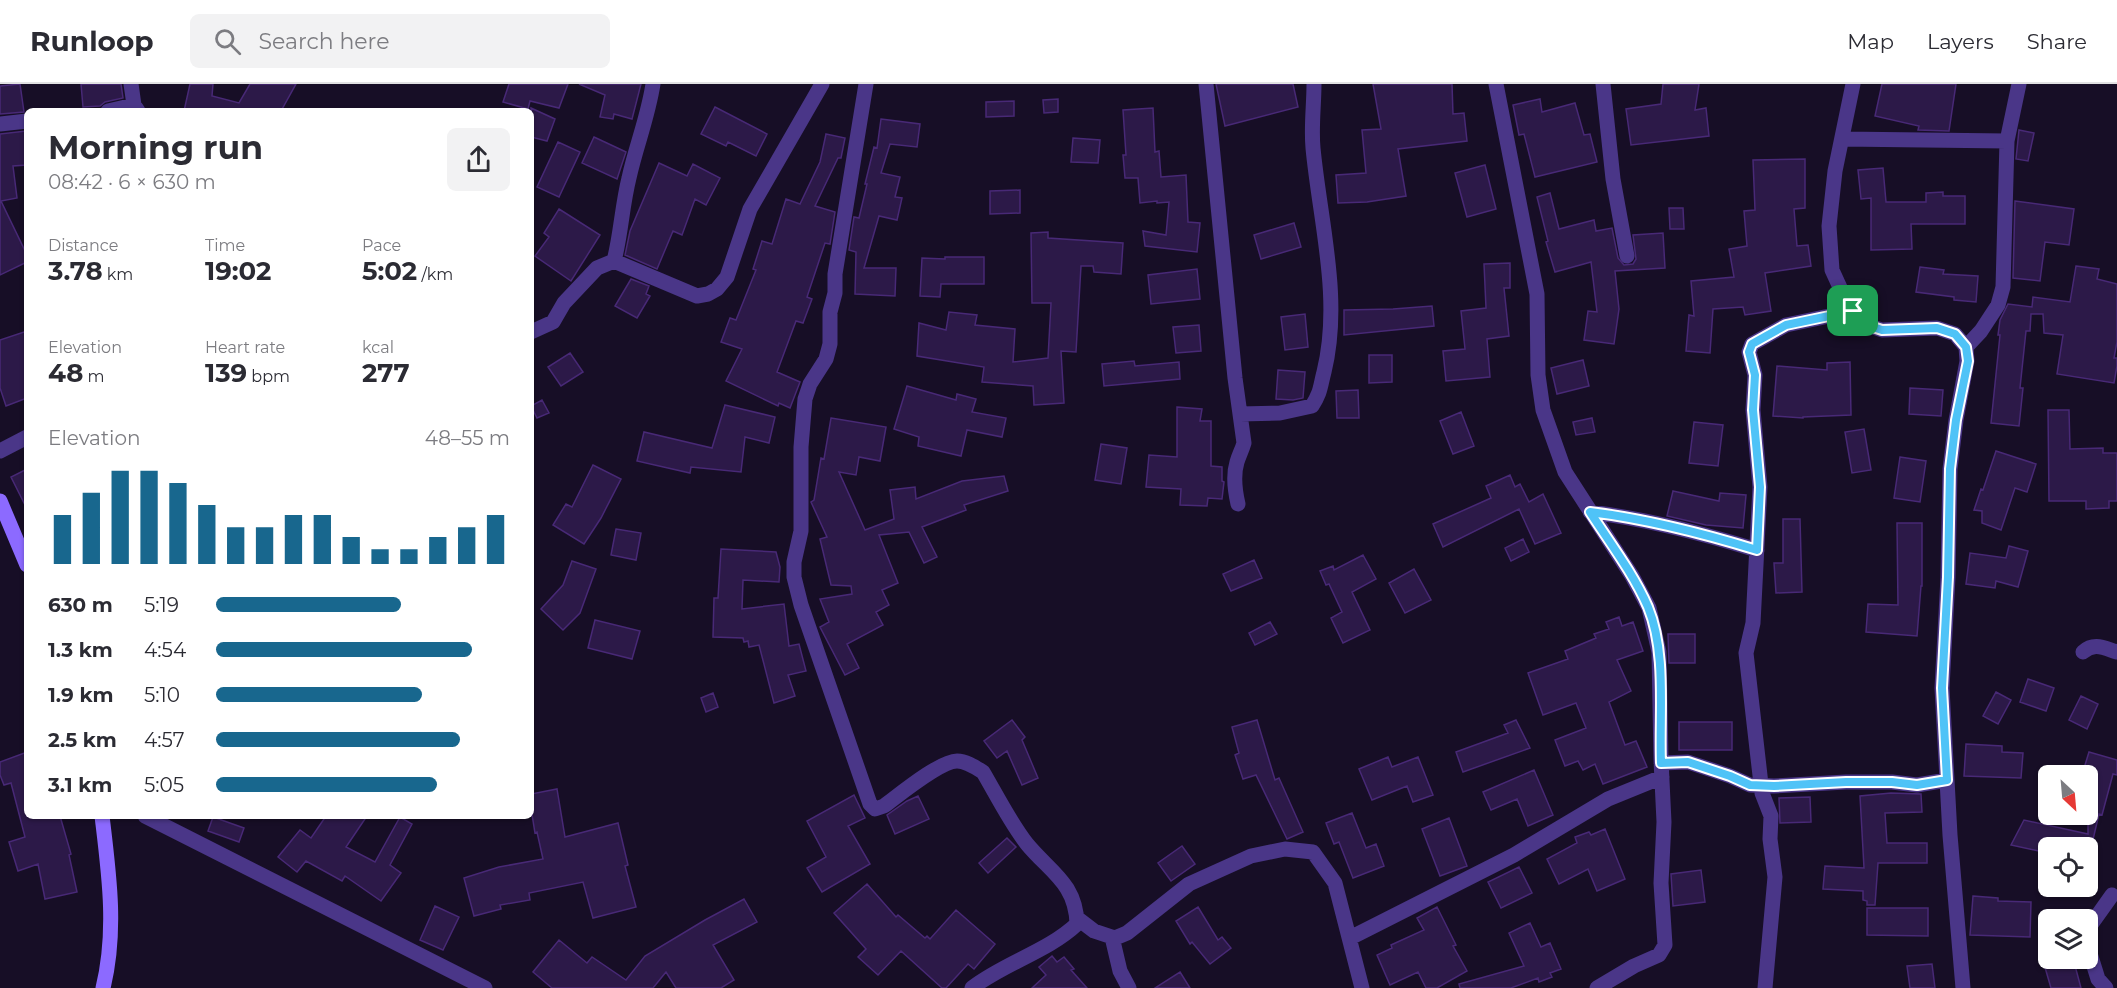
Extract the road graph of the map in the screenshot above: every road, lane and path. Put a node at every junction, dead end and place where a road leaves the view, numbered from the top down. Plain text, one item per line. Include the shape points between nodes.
1 (131, 84) edge
2 (654, 84) edge
3 (822, 84) edge
4 (866, 84) edge
5 (1206, 84) edge
6 (1314, 84) edge
7 (1496, 84) edge
8 (1603, 84) edge
9 (1853, 84) edge
10 (2019, 84) edge
11 (136, 108) edge
12 (24, 121) edge
13 (0, 124) edge
14 (1842, 139) junction
15 (2007, 141) junction
16 (1627, 255) dead end
17 (614, 261) junction
18 (1853, 311) junction
19 (534, 331) edge
20 (1966, 347) junction
21 (1240, 414) junction
22 (24, 439) edge
23 (0, 451) edge
24 (0, 501) edge
25 (1238, 504) dead end
26 (1590, 512) junction
27 (1757, 550) junction
28 (24, 559) edge
29 (2083, 652) dead end
30 (2117, 652) edge
31 (1661, 770) junction
32 (1947, 780) junction
33 (1762, 786) junction
34 (102, 819) edge
35 (151, 819) edge
36 (2112, 895) dead end
37 (2098, 915) edge
38 (1077, 918) junction
39 (1112, 937) junction
40 (1350, 938) junction
41 (2095, 969) edge
42 (103, 988) edge
43 (485, 988) edge
44 (972, 988) edge
45 (1129, 988) edge
46 (1362, 988) edge
47 (1597, 988) edge
48 (1765, 988) edge
49 (1963, 988) edge
50 (2106, 988) edge

1 - 11 street
2 - 17 street via 628,179
3 - 17 street via 750,209 727,277 717,289 697,296
4 - 38 street via 835,274 830,344 805,399 801,531 794,562 796,586 870,804 875,809 884,806 951,761 971,765 983,772 1026,843 1066,883
5 - 21 street
6 - 21 street via 1313,147 1329,265 1329,353 1321,392 1312,406 1280,413
7 - 26 street via 1537,294 1538,375 1543,410 1565,472
8 - 16 street via 1613,179
9 - 14 street
10 - 15 street
12 - 13 street
14 - 15 street
14 - 18 street via 1829,226 1832,270
15 - 20 street via 2003,287 1998,305
17 - 19 street via 597,268 564,303 553,322
18 - 20 street via 1864,324 1882,330 1937,328 1955,334
18 - 27 street via 1786,325 1752,344 1749,352 1755,375 1753,410 1760,487
20 - 32 street via 1968,361 1950,469 1942,688
21 - 25 street via 1244,443 1236,463 1234,488
22 - 23 street
24 - 28 main road
26 - 27 street via 1677,527
26 - 31 street via 1649,608 1659,652
27 - 33 street via 1753,623 1746,653
29 - 30 street via 2096,646
31 - 33 street via 1688,762
31 - 40 street via 1514,855
31 - 47 street via 1665,945 1659,955
32 - 33 street via 1917,785 1869,782
32 - 49 street
33 - 48 street via 1771,816 1775,877
34 - 42 main road via 112,921 110,962
35 - 43 street
36 - 37 street
38 - 39 street via 1094,931
38 - 44 street via 1077,924 1068,932
39 - 40 street via 1127,933 1189,884 1251,856 1286,849 1313,852 1335,883
39 - 45 street via 1120,971
40 - 46 street
41 - 50 street

